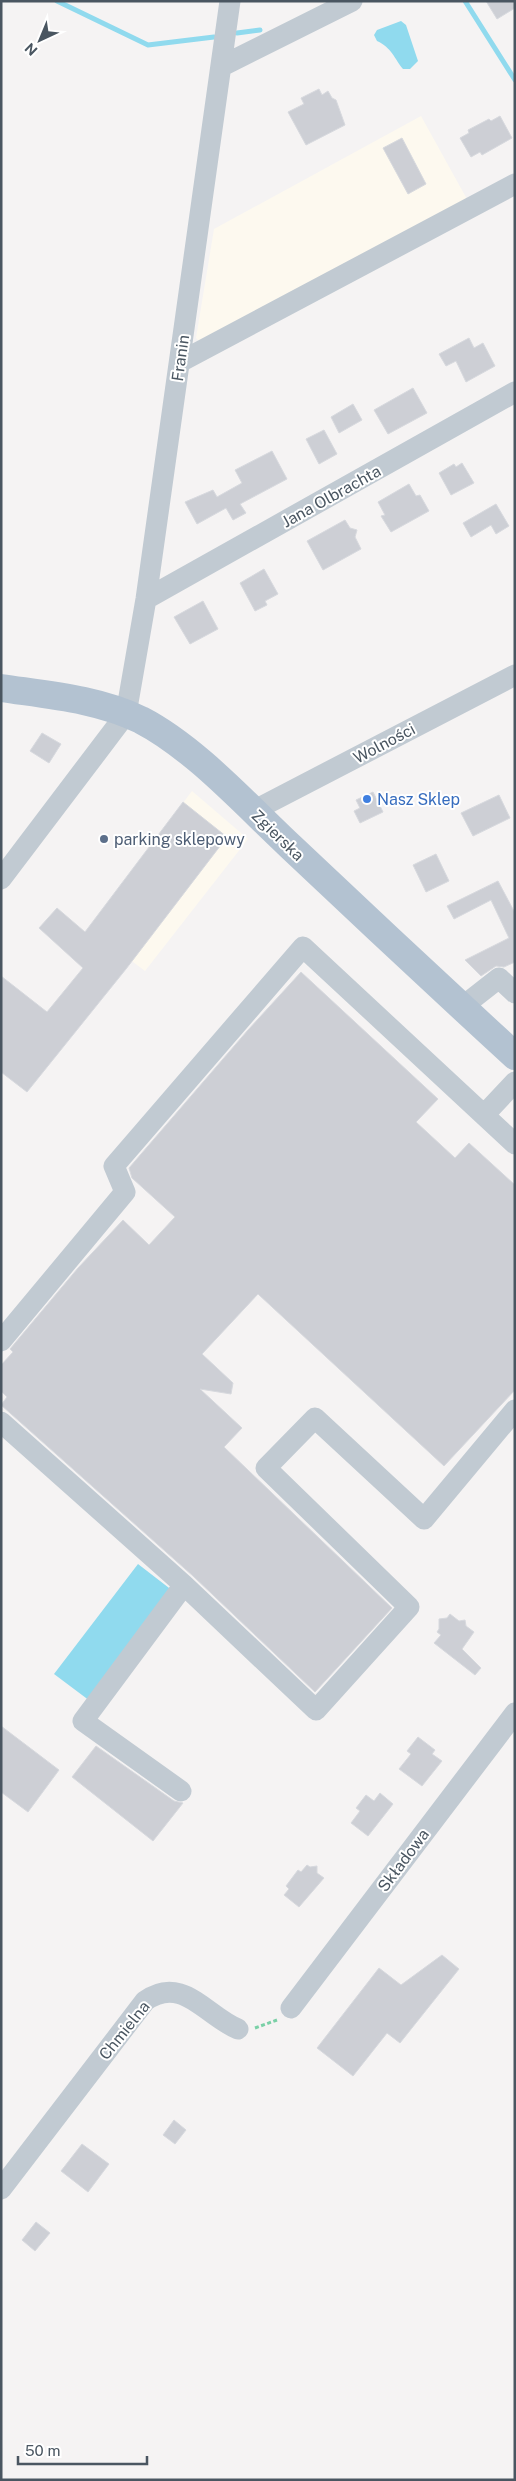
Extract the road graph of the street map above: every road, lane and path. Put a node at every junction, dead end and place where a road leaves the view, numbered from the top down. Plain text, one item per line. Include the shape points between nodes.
1 (230, 1) edge
2 (352, 1) edge
3 (222, 66) junction
4 (515, 184) edge
5 (180, 362) junction
6 (515, 392) edge
7 (146, 599) junction
8 (515, 675) edge
9 (1, 688) edge
10 (126, 714) junction
11 (253, 811) junction
12 (1, 879) edge
13 (515, 993) edge
14 (462, 1007) junction
15 (515, 1056) edge
16 (515, 1082) edge
17 (484, 1115) junction
18 (515, 1144) edge
19 (1, 1341) edge
20 (515, 1410) edge
21 (1, 1422) edge
22 (184, 1585) junction
23 (515, 1713) edge
24 (181, 1791) dead end
25 (291, 2008) joint
26 (238, 2029) joint
27 (1, 2189) edge

1 - 3 street, Franin
2 - 3 street
3 - 5 street, Franin
4 - 5 street
5 - 7 street, Franin
6 - 7 street, Jana Olbrachta
7 - 10 street, Franin
8 - 11 street, Wolności
9 - 10 main road, Zgierska via 66,698
10 - 11 main road, Zgierska via 177,744
10 - 12 street
11 - 14 main road, Zgierska
13 - 14 street via 499,978
14 - 15 main road, Zgierska
16 - 17 street
17 - 18 street
17 - 19 street via 303,947 114,1166 125,1192
20 - 22 street via 424,1519 315,1418 266,1468 409,1607 316,1710
21 - 22 street
22 - 24 street via 83,1721
23 - 25 street, Składowa
25 - 26 path via 262,2027
26 - 27 street, Chmielna via 177,1991 152,1996

